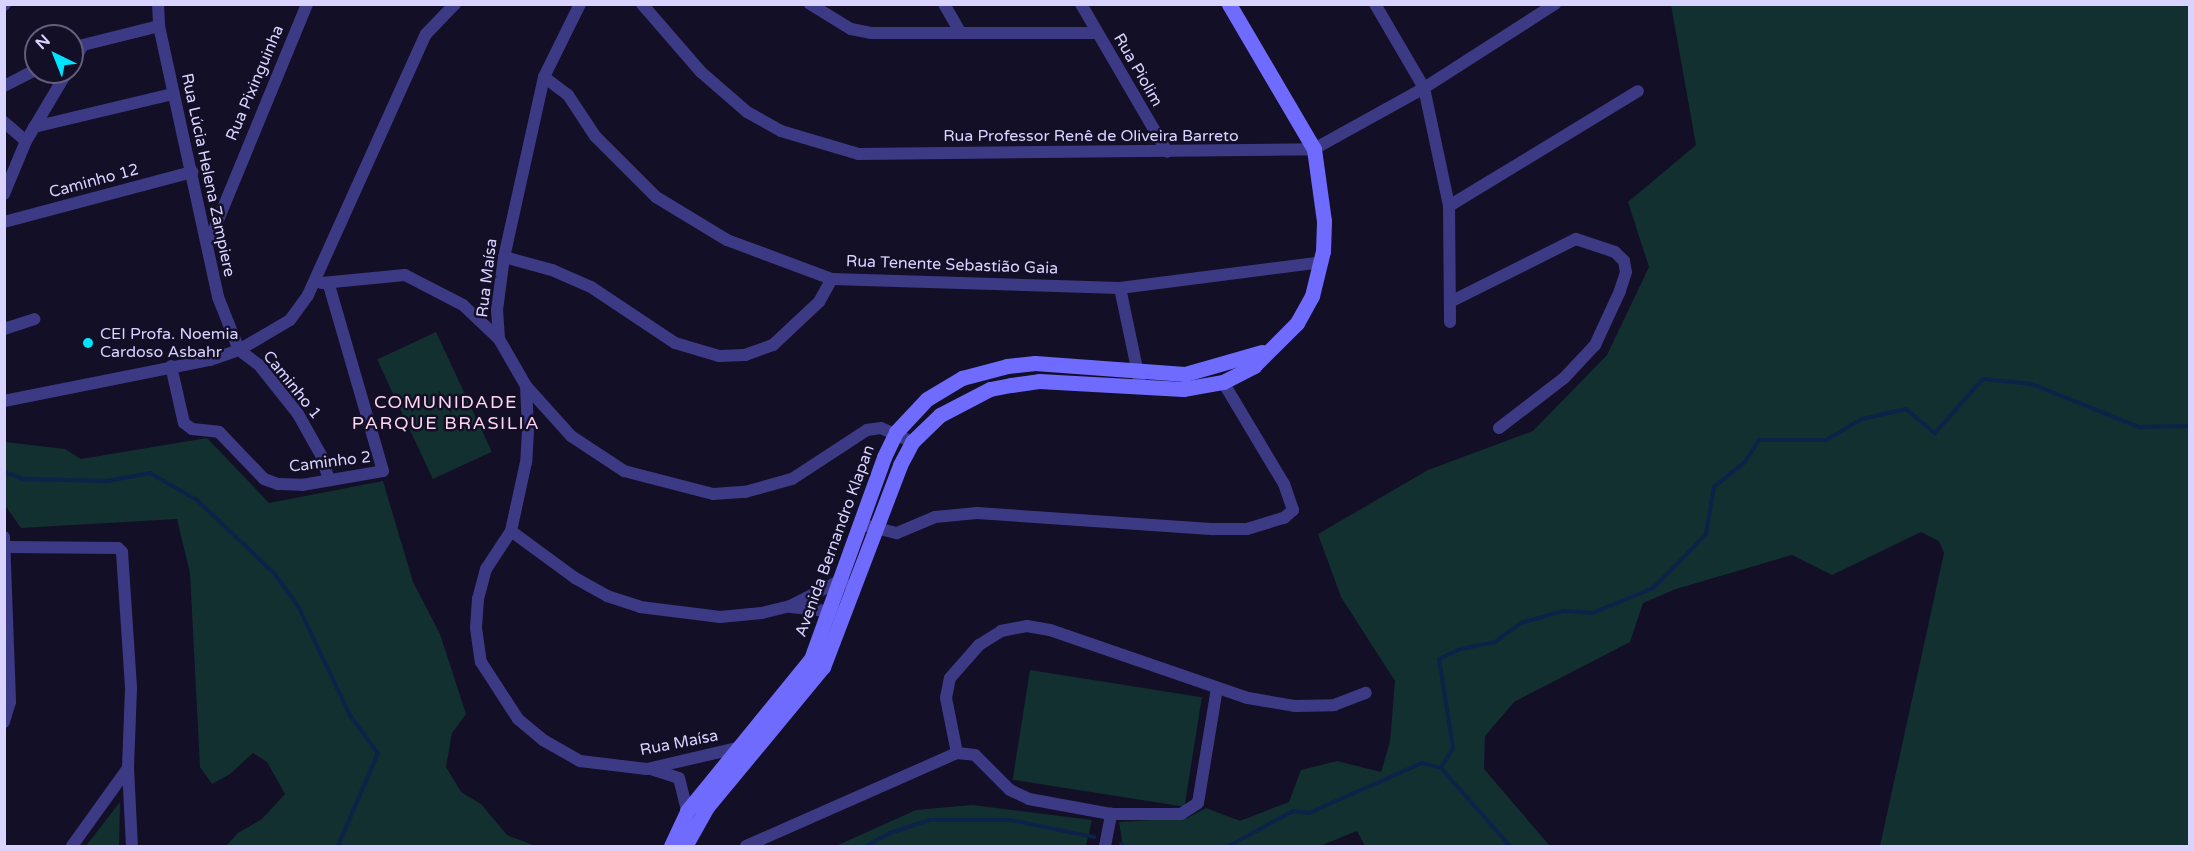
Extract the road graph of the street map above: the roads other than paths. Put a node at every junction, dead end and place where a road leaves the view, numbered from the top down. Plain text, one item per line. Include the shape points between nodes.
1 (158, 4) edge
2 (307, 4) edge
3 (456, 4) edge
4 (580, 4) edge
5 (642, 4) edge
6 (810, 4) edge
7 (944, 4) edge
8 (1081, 4) edge
9 (1229, 4) edge
10 (1375, 4) edge
11 (1555, 4) edge
12 (1540, 9) edge
13 (159, 26) junction
14 (960, 32) junction
15 (1097, 33) junction
16 (84, 46) edge
17 (24, 76) edge
18 (544, 77) junction
19 (60, 84) edge
20 (4, 86) edge
21 (1424, 88) junction
22 (1638, 91) dead end
23 (173, 94) junction
24 (4, 122) edge
25 (34, 127) junction
26 (26, 141) junction
27 (1314, 149) junction
28 (1167, 152) junction
29 (192, 172) junction
30 (4, 194) edge
31 (1449, 206) junction
32 (4, 222) edge
33 (209, 243) junction
34 (504, 257) junction
35 (1322, 262) junction
36 (832, 279) junction
37 (314, 281) junction
38 (329, 285) junction
39 (1120, 288) junction
40 (1450, 302) junction
41 (34, 319) dead end
42 (1450, 322) dead end
43 (4, 329) edge
44 (499, 339) junction
45 (1280, 343) junction
46 (239, 350) junction
47 (171, 366) junction
48 (1139, 371) junction
49 (1223, 382) junction
50 (526, 386) junction
51 (1141, 388) junction
52 (4, 402) edge
53 (1500, 428) dead end
54 (896, 432) junction
55 (912, 442) junction
56 (329, 478) junction
57 (867, 526) junction
58 (511, 531) junction
59 (5, 542) edge
60 (839, 581) junction
61 (855, 587) junction
62 (789, 606) junction
63 (837, 613) junction
64 (1217, 688) junction
65 (1366, 693) dead end
66 (4, 722) edge
67 (743, 753) junction
68 (957, 753) junction
69 (128, 768) junction
70 (647, 768) junction
71 (687, 811) junction
72 (1111, 814) junction
73 (689, 844) edge
74 (72, 846) edge
75 (132, 846) edge
76 (671, 846) edge
77 (746, 846) edge
78 (1105, 846) edge

1 - 13 street, Rua Lúcia Helena Zampiere
2 - 33 street, Rua Pixinguinha
3 - 37 street via 426,34
4 - 18 street, Rua Maísa
5 - 28 street, Rua Professor Renê de Oliveira Barreto via 701,72 747,112 808,140 858,154
6 - 14 street via 851,29 871,33
7 - 14 street
8 - 15 street, Rua Piolim
9 - 27 street
10 - 21 street
11 - 12 street, Rua Professor Renê de Oliveira Barreto
12 - 21 street, Rua Professor Renê de Oliveira Barreto
13 - 16 street
13 - 23 street, Rua Lúcia Helena Zampiere
14 - 15 street
15 - 28 street, Rua Piolim
17 - 20 street
18 - 34 street, Rua Maísa
18 - 36 street, Rua Tenente Sebastião Gaia via 568,95 595,136 656,197 728,240
19 - 25 street
21 - 27 street, Rua Professor Renê de Oliveira Barreto
21 - 31 street
22 - 31 street
23 - 25 street
23 - 29 street, Rua Lúcia Helena Zampiere
24 - 26 street
25 - 26 street
26 - 30 street
27 - 28 street, Rua Professor Renê de Oliveira Barreto
27 - 35 street, Avenida Bernandro Klapan via 1324,221
29 - 32 street, Caminho 12
29 - 33 street, Rua Lúcia Helena Zampiere
31 - 40 street
33 - 46 street, Rua Lúcia Helena Zampiere via 218,297
34 - 36 street via 591,286 675,343 719,356 746,355 772,345 819,302
34 - 44 street, Rua Maísa via 497,310
35 - 39 street, Rua Tenente Sebastião Gaia
35 - 45 street, Avenida Bernandro Klapan via 1312,296 1298,323
36 - 39 street, Rua Tenente Sebastião Gaia
37 - 38 street
37 - 46 street via 290,320
38 - 44 street via 405,275 463,305
38 - 56 street, Caminho 2 via 384,465 383,471
39 - 48 street
40 - 42 street
40 - 53 street via 1576,239 1615,252 1624,261 1626,272 1620,291 1595,345 1564,378
41 - 43 street
44 - 50 street, Rua Maísa
45 - 48 street, Avenida Bernandro Klapan via 1245,360 1185,374
45 - 49 street, Avenida Bernandro Klapan via 1254,366
46 - 47 street via 210,360
46 - 56 street, Caminho 1 via 259,365 298,414
47 - 52 street
47 - 56 street, Caminho 2 via 188,427 219,432 264,479 303,485
48 - 51 street
48 - 54 street, Avenida Bernandro Klapan via 1035,363 984,371 927,399
49 - 51 street, Avenida Bernandro Klapan via 1183,389
49 - 57 street via 1284,484 1293,510 1284,518 1247,529 1214,529 977,513 935,517 897,533
50 - 54 street via 571,436 624,471 713,494 746,492 792,479 867,430
50 - 58 street, Rua Maísa via 526,462
51 - 55 street, Avenida Bernandro Klapan via 1039,381 990,389 947,410
54 - 55 street
54 - 57 street, Avenida Bernandro Klapan
55 - 57 street, Avenida Bernandro Klapan
57 - 60 street, Avenida Bernandro Klapan
57 - 61 street, Avenida Bernandro Klapan
58 - 62 street via 575,578 607,596 640,607 720,617
58 - 70 street, Rua Maísa via 486,569 478,599 476,628 481,662 495,687 518,719 568,756 598,765
59 - 66 street via 10,702
59 - 69 street via 118,548 122,552 131,689
60 - 61 street
60 - 62 street
60 - 63 street, Avenida Bernandro Klapan
61 - 63 street, Avenida Bernandro Klapan
62 - 63 street
63 - 67 street, Avenida Bernandro Klapan via 824,667
64 - 65 street via 1295,706 1334,705
64 - 68 street via 1050,630 1027,627 1001,631 960,662 950,678 946,698
64 - 72 street via 1198,802 1181,814
67 - 70 street, Rua Maísa
67 - 71 street, Avenida Bernandro Klapan
67 - 73 street, Avenida Bernandro Klapan via 707,807
68 - 72 street via 975,755 1018,795
68 - 77 street
69 - 74 street
69 - 75 street
70 - 71 street via 679,778
71 - 76 street, Avenida Bernandro Klapan
72 - 78 street

